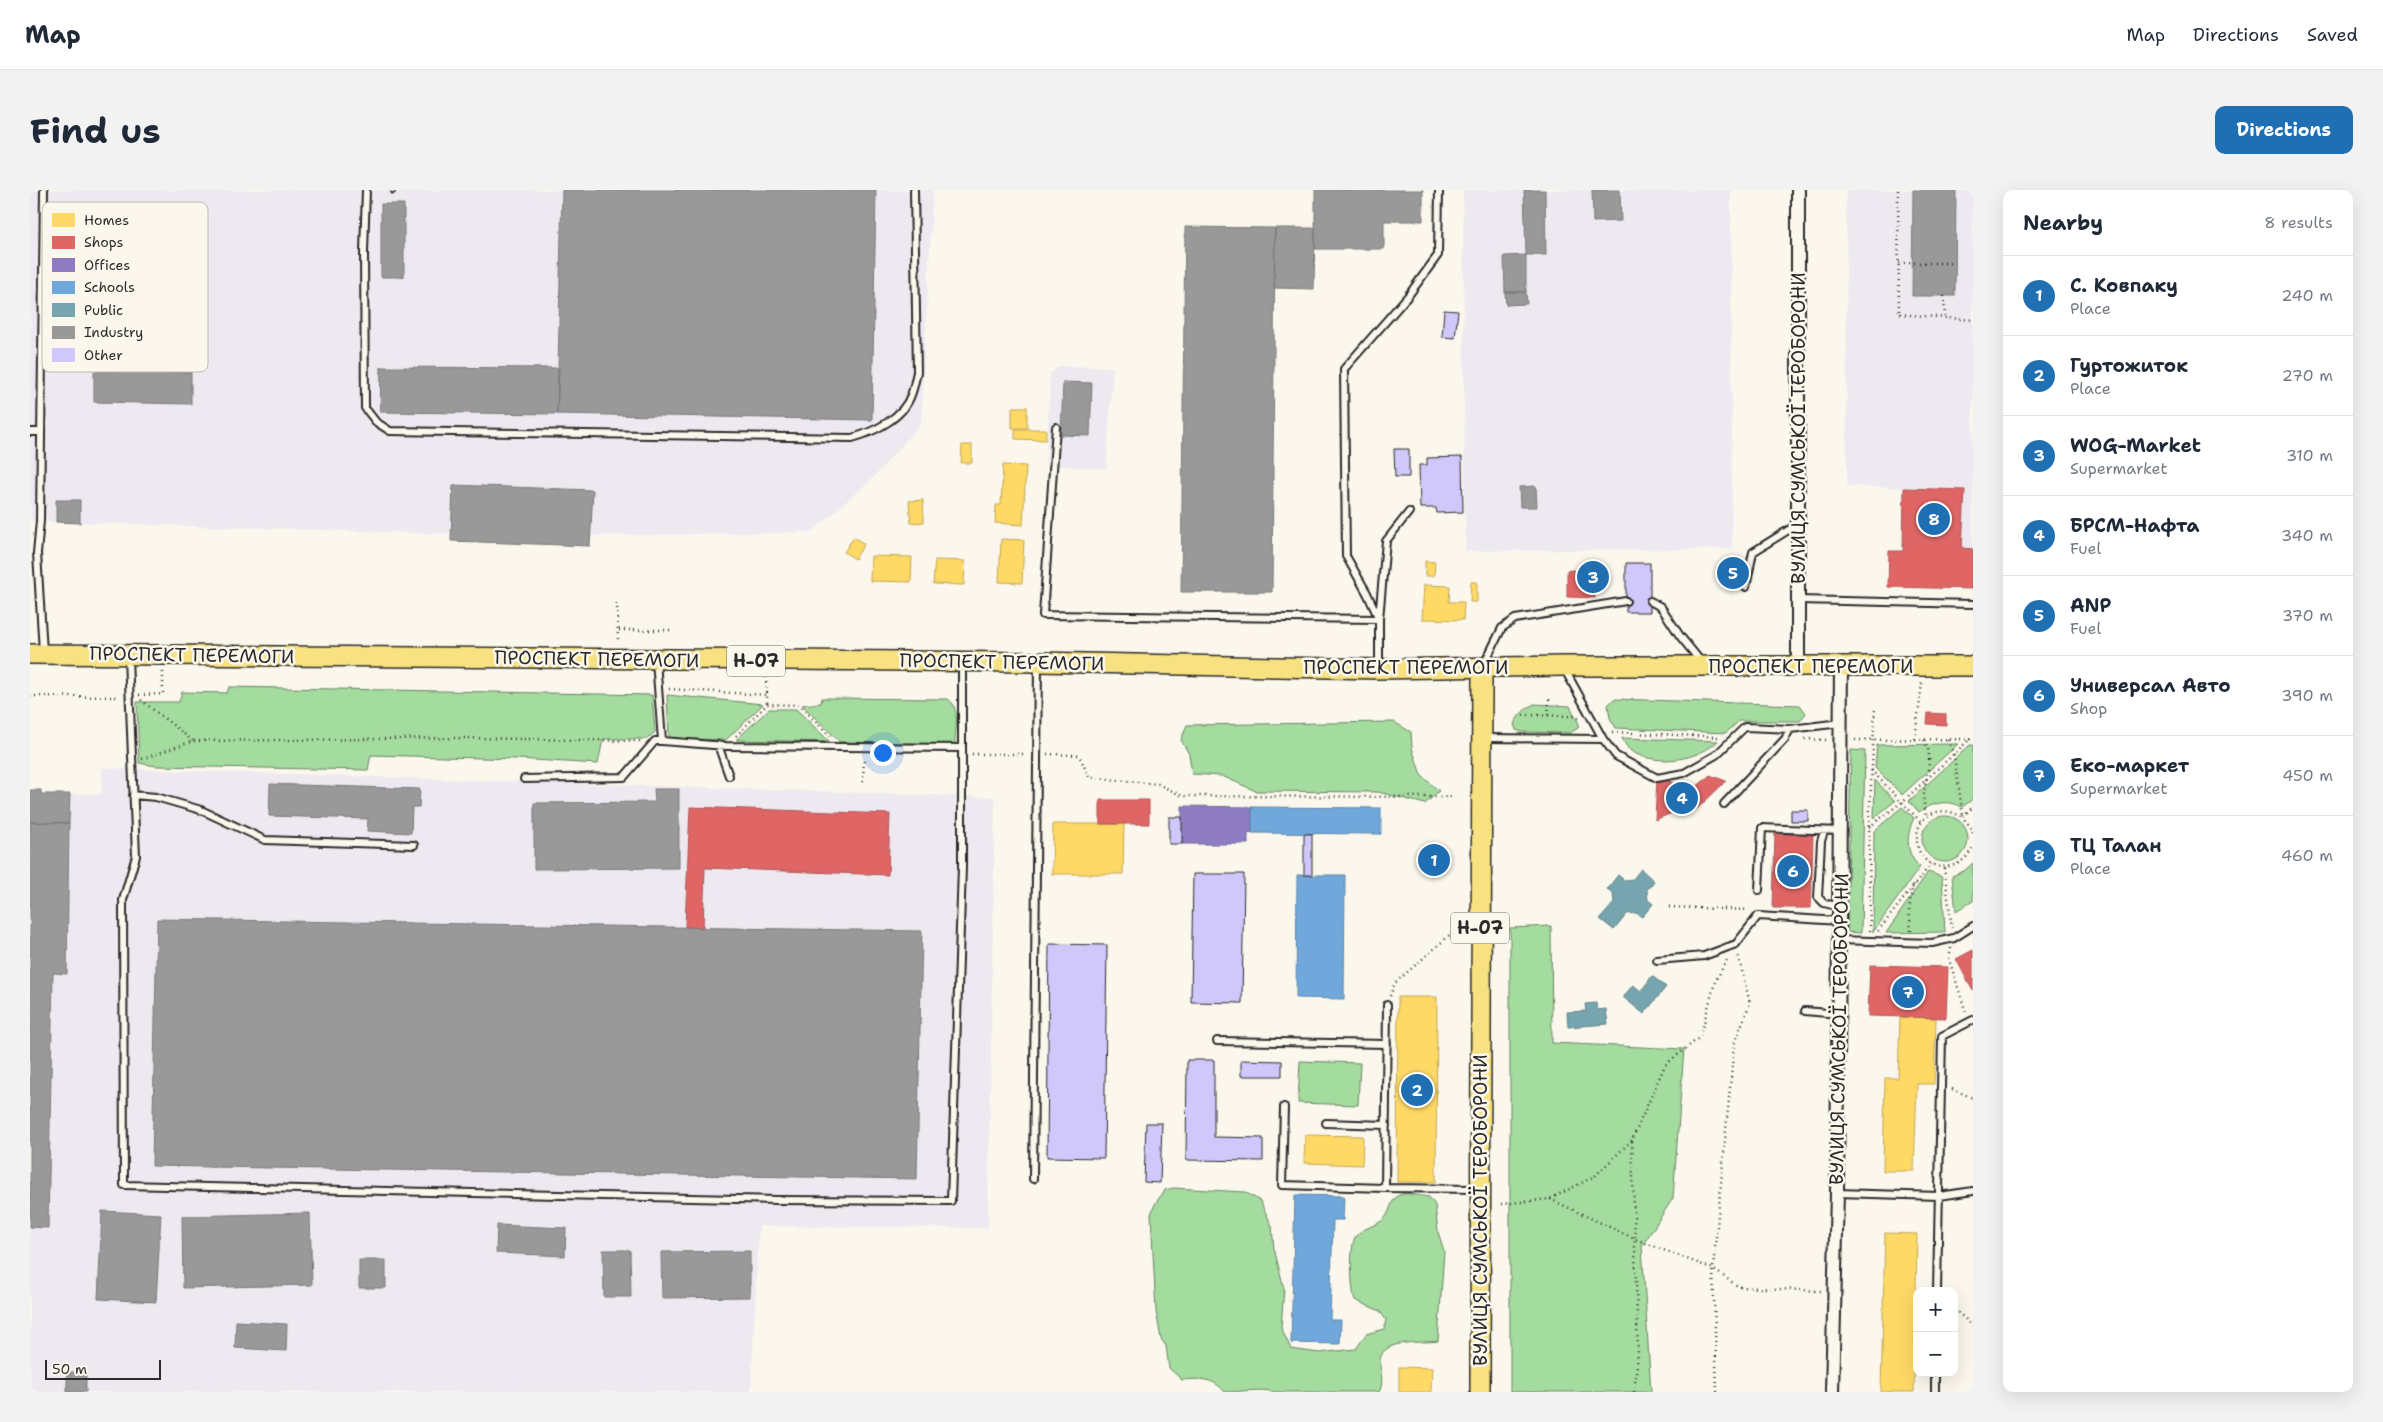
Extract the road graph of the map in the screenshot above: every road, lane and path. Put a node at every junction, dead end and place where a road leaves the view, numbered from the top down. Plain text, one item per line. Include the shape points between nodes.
1 (366, 190) edge
2 (914, 190) edge
3 (1439, 190) edge
4 (1798, 190) edge
5 (1898, 190) edge
6 (1899, 262) junction
7 (1953, 262) dead end
8 (1944, 296) dead end
9 (42, 311) edge
10 (1945, 318) junction
11 (1973, 320) edge
12 (1056, 427) dead end
13 (30, 432) edge
14 (40, 432) junction
15 (1409, 512) dead end
16 (1799, 523) junction
17 (1746, 587) dead end
18 (1799, 600) junction
19 (1626, 601) dead end
20 (1650, 601) dead end
21 (617, 603) dead end
22 (1973, 604) edge
23 (1379, 619) junction
24 (674, 630) dead end
25 (37, 654) edge
26 (128, 654) junction
27 (162, 655) junction
28 (656, 659) junction
29 (962, 662) junction
30 (1038, 662) junction
31 (1563, 666) junction
32 (1704, 666) junction
33 (1798, 666) junction
34 (1841, 666) junction
35 (1923, 666) junction
36 (1973, 666) edge
37 (1482, 667) junction
38 (1380, 669) junction
39 (673, 689) dead end
40 (30, 696) edge
41 (129, 696) junction
42 (1549, 699) dead end
43 (767, 704) junction
44 (1874, 707) dead end
45 (1523, 714) dead end
46 (1548, 715) junction
47 (1842, 723) junction
48 (1595, 725) junction
49 (1790, 729) junction
50 (1481, 738) junction
51 (1733, 738) junction
52 (1603, 739) junction
53 (1785, 739) junction
54 (1947, 739) junction
55 (1972, 739) edge
56 (1842, 740) junction
57 (1872, 740) junction
58 (1915, 740) junction
59 (1924, 740) junction
60 (193, 741) junction
61 (659, 741) junction
62 (718, 745) junction
63 (726, 746) junction
64 (865, 746) junction
65 (840, 747) junction
66 (962, 748) junction
67 (1037, 754) junction
68 (1954, 755) junction
69 (133, 762) junction
70 (1871, 770) junction
71 (729, 776) dead end
72 (1927, 778) junction
73 (524, 779) dead end
74 (863, 782) dead end
75 (134, 795) junction
76 (1453, 797) dead end
77 (1902, 802) junction
78 (1724, 804) dead end
79 (1973, 807) edge
80 (1963, 816) junction
81 (1926, 818) junction
82 (1922, 823) junction
83 (1869, 827) junction
84 (1841, 831) junction
85 (1824, 832) junction
86 (1973, 833) edge
87 (414, 845) dead end
88 (1973, 845) edge
89 (1930, 864) junction
90 (1944, 868) junction
91 (1914, 883) junction
92 (1759, 890) dead end
93 (1669, 907) dead end
94 (1840, 907) junction
95 (1758, 916) junction
96 (1840, 921) junction
97 (1973, 926) edge
98 (1452, 933) dead end
99 (1954, 938) junction
100 (1839, 940) junction
101 (1870, 942) junction
102 (1912, 943) junction
103 (1736, 944) junction
104 (1657, 960) dead end
105 (1387, 1005) joint
106 (1805, 1011) dead end
107 (1838, 1014) junction
108 (1971, 1021) edge
109 (1217, 1041) dead end
110 (1387, 1044) junction
111 (1940, 1084) junction
112 (1973, 1098) edge
113 (1284, 1107) dead end
114 (1326, 1123) dead end
115 (1386, 1125) junction
116 (1632, 1140) junction
117 (1033, 1179) dead end
118 (1385, 1188) junction
119 (1479, 1189) junction
120 (1973, 1191) edge
121 (1837, 1193) junction
122 (1940, 1196) junction
123 (1550, 1199) junction
124 (1501, 1204) dead end
125 (1635, 1239) junction
126 (1713, 1269) junction
127 (1937, 1287) edge
128 (1835, 1291) junction
129 (1958, 1313) edge
130 (1973, 1326) edge
131 (1935, 1377) edge
132 (1480, 1392) edge
133 (1634, 1392) edge
134 (1717, 1392) edge
135 (1832, 1392) edge
136 (1935, 1392) edge

1 - 2 lane via 365,408 376,422 390,431 852,438 869,434 900,413 911,397 917,372
3 - 23 lane via 1438,255 1408,296 1344,369 1346,556
4 - 16 street, ВУЛИЦЯ СУМСЬКОЇ ТЕРОБОРОНИ
5 - 6 path
6 - 7 path
6 - 10 path via 1899,314
8 - 10 path
9 - 14 lane
10 - 11 path
12 - 23 lane via 1043,615
13 - 14 lane
14 - 25 lane
15 - 23 lane via 1386,541
16 - 17 lane via 1754,552
16 - 18 street, ВУЛИЦЯ СУМСЬКОЇ ТЕРОБОРОНИ
18 - 22 lane
18 - 33 street, ВУЛИЦЯ СУМСЬКОЇ ТЕРОБОРОНИ
19 - 37 lane via 1515,619 1502,628
20 - 32 lane via 1660,607
21 - 24 path via 619,630
23 - 38 lane
25 - 26 main road, ПРОСПЕКТ ПЕРЕМОГИ / Н-07
26 - 27 main road, ПРОСПЕКТ ПЕРЕМОГИ / Н-07
26 - 41 lane
27 - 28 main road, ПРОСПЕКТ ПЕРЕМОГИ / Н-07
27 - 60 path via 163,694 135,696
28 - 29 main road, ПРОСПЕКТ ПЕРЕМОГИ / Н-07
28 - 61 lane
29 - 30 main road, ПРОСПЕКТ ПЕРЕМОГИ / Н-07
29 - 66 lane
30 - 38 main road, ПРОСПЕКТ ПЕРЕМОГИ / Н-07
30 - 67 lane
31 - 32 main road, ПРОСПЕКТ ПЕРЕМОГИ
31 - 37 main road, ПРОСПЕКТ ПЕРЕМОГИ
31 - 48 lane
32 - 33 main road, ПРОСПЕКТ ПЕРЕМОГИ
33 - 34 main road, ПРОСПЕКТ ПЕРЕМОГИ
34 - 35 main road, ПРОСПЕКТ ПЕРЕМОГИ
34 - 47 street, ВУЛИЦЯ СУМСЬКОЇ ТЕРОБОРОНИ
35 - 36 main road, ПРОСПЕКТ ПЕРЕМОГИ
35 - 58 path
37 - 38 main road, ПРОСПЕКТ ПЕРЕМОГИ / Н-07
37 - 50 main road, ВУЛИЦЯ СУМСЬКОЇ ТЕРОБОРОНИ / Н-07
39 - 43 path via 767,695
40 - 41 path
41 - 69 lane
42 - 46 path
43 - 63 path
43 - 65 path via 798,705
44 - 57 path
45 - 46 path
46 - 48 path via 1573,716
47 - 49 lane
47 - 56 street, ВУЛИЦЯ СУМСЬКОЇ ТЕРОБОРОНИ
48 - 51 path via 1617,734
48 - 52 lane
49 - 51 lane via 1745,728
49 - 53 lane
50 - 52 lane
50 - 119 main road, ВУЛИЦЯ СУМСЬКОЇ ТЕРОБОРОНИ / Н-07
51 - 52 lane via 1716,755 1684,774 1657,778 1616,756
53 - 56 path
53 - 78 lane
54 - 55 path
54 - 59 path
54 - 68 path
55 - 68 path
56 - 57 path
56 - 84 street, ВУЛИЦЯ СУМСЬКОЇ ТЕРОБОРОНИ
57 - 58 path
57 - 70 path
58 - 59 path
59 - 72 path via 1930,766
60 - 61 path via 465,738
60 - 69 path
61 - 62 lane
61 - 73 lane via 624,777
62 - 63 lane
62 - 71 lane
63 - 65 lane
64 - 65 lane
64 - 66 lane
64 - 74 path
66 - 67 path via 973,754
66 - 75 lane via 962,867 951,1200 777,1200 124,1185 123,900 136,856
67 - 76 path via 1079,755 1089,777 1158,784 1182,796
67 - 117 lane
68 - 72 path
68 - 80 path
69 - 75 lane
70 - 77 path
70 - 83 path
72 - 77 path
72 - 81 path via 1924,794
75 - 87 lane via 156,797 201,810 266,840
77 - 82 path
77 - 83 path
79 - 80 path
80 - 81 path via 1940,811
80 - 86 path
81 - 82 path
82 - 89 path via 1918,831 1919,850
83 - 101 path
84 - 85 lane
84 - 94 street, ВУЛИЦЯ СУМСЬКОЇ ТЕРОБОРОНИ
85 - 92 lane via 1762,828
85 - 94 lane via 1818,897 1824,903
88 - 90 path via 1960,863
89 - 90 path
89 - 91 path
90 - 99 path
91 - 101 path
91 - 102 path via 1909,909
93 - 95 path via 1748,910
94 - 96 street, ВУЛИЦЯ СУМСЬКОЇ ТЕРОБОРОНИ
95 - 96 lane
95 - 103 lane
96 - 100 street, ВУЛИЦЯ СУМСЬКОЇ ТЕРОБОРОНИ
97 - 99 lane
98 - 105 path via 1394,983
99 - 102 lane
99 - 108 path via 1949,959
100 - 101 lane
100 - 107 street, ВУЛИЦЯ СУМСЬКОЇ ТЕРОБОРОНИ
101 - 102 lane
103 - 104 lane via 1704,956
103 - 116 path via 1715,982 1700,1037 1665,1065
103 - 126 path via 1750,1003 1734,1045
105 - 110 lane
106 - 107 lane
107 - 121 street, ВУЛИЦЯ СУМСЬКОЇ ТЕРОБОРОНИ
108 - 111 lane via 1942,1036
109 - 110 lane
110 - 115 lane
111 - 112 path
111 - 122 lane
113 - 118 lane via 1282,1186
114 - 115 lane
115 - 118 lane
116 - 123 path via 1595,1176
116 - 125 path
118 - 119 lane
119 - 132 main road, ВУЛИЦЯ СУМСЬКОЇ ТЕРОБОРОНИ / Н-07
120 - 122 lane
121 - 122 lane
121 - 128 street, ВУЛИЦЯ СУМСЬКОЇ ТЕРОБОРОНИ
122 - 127 lane
123 - 124 path
123 - 125 path
125 - 126 path
125 - 133 path via 1638,1355
126 - 128 path via 1739,1287
126 - 134 path
128 - 135 street, ВУЛИЦЯ СУМСЬКОЇ ТЕРОБОРОНИ
129 - 130 path
131 - 136 lane

